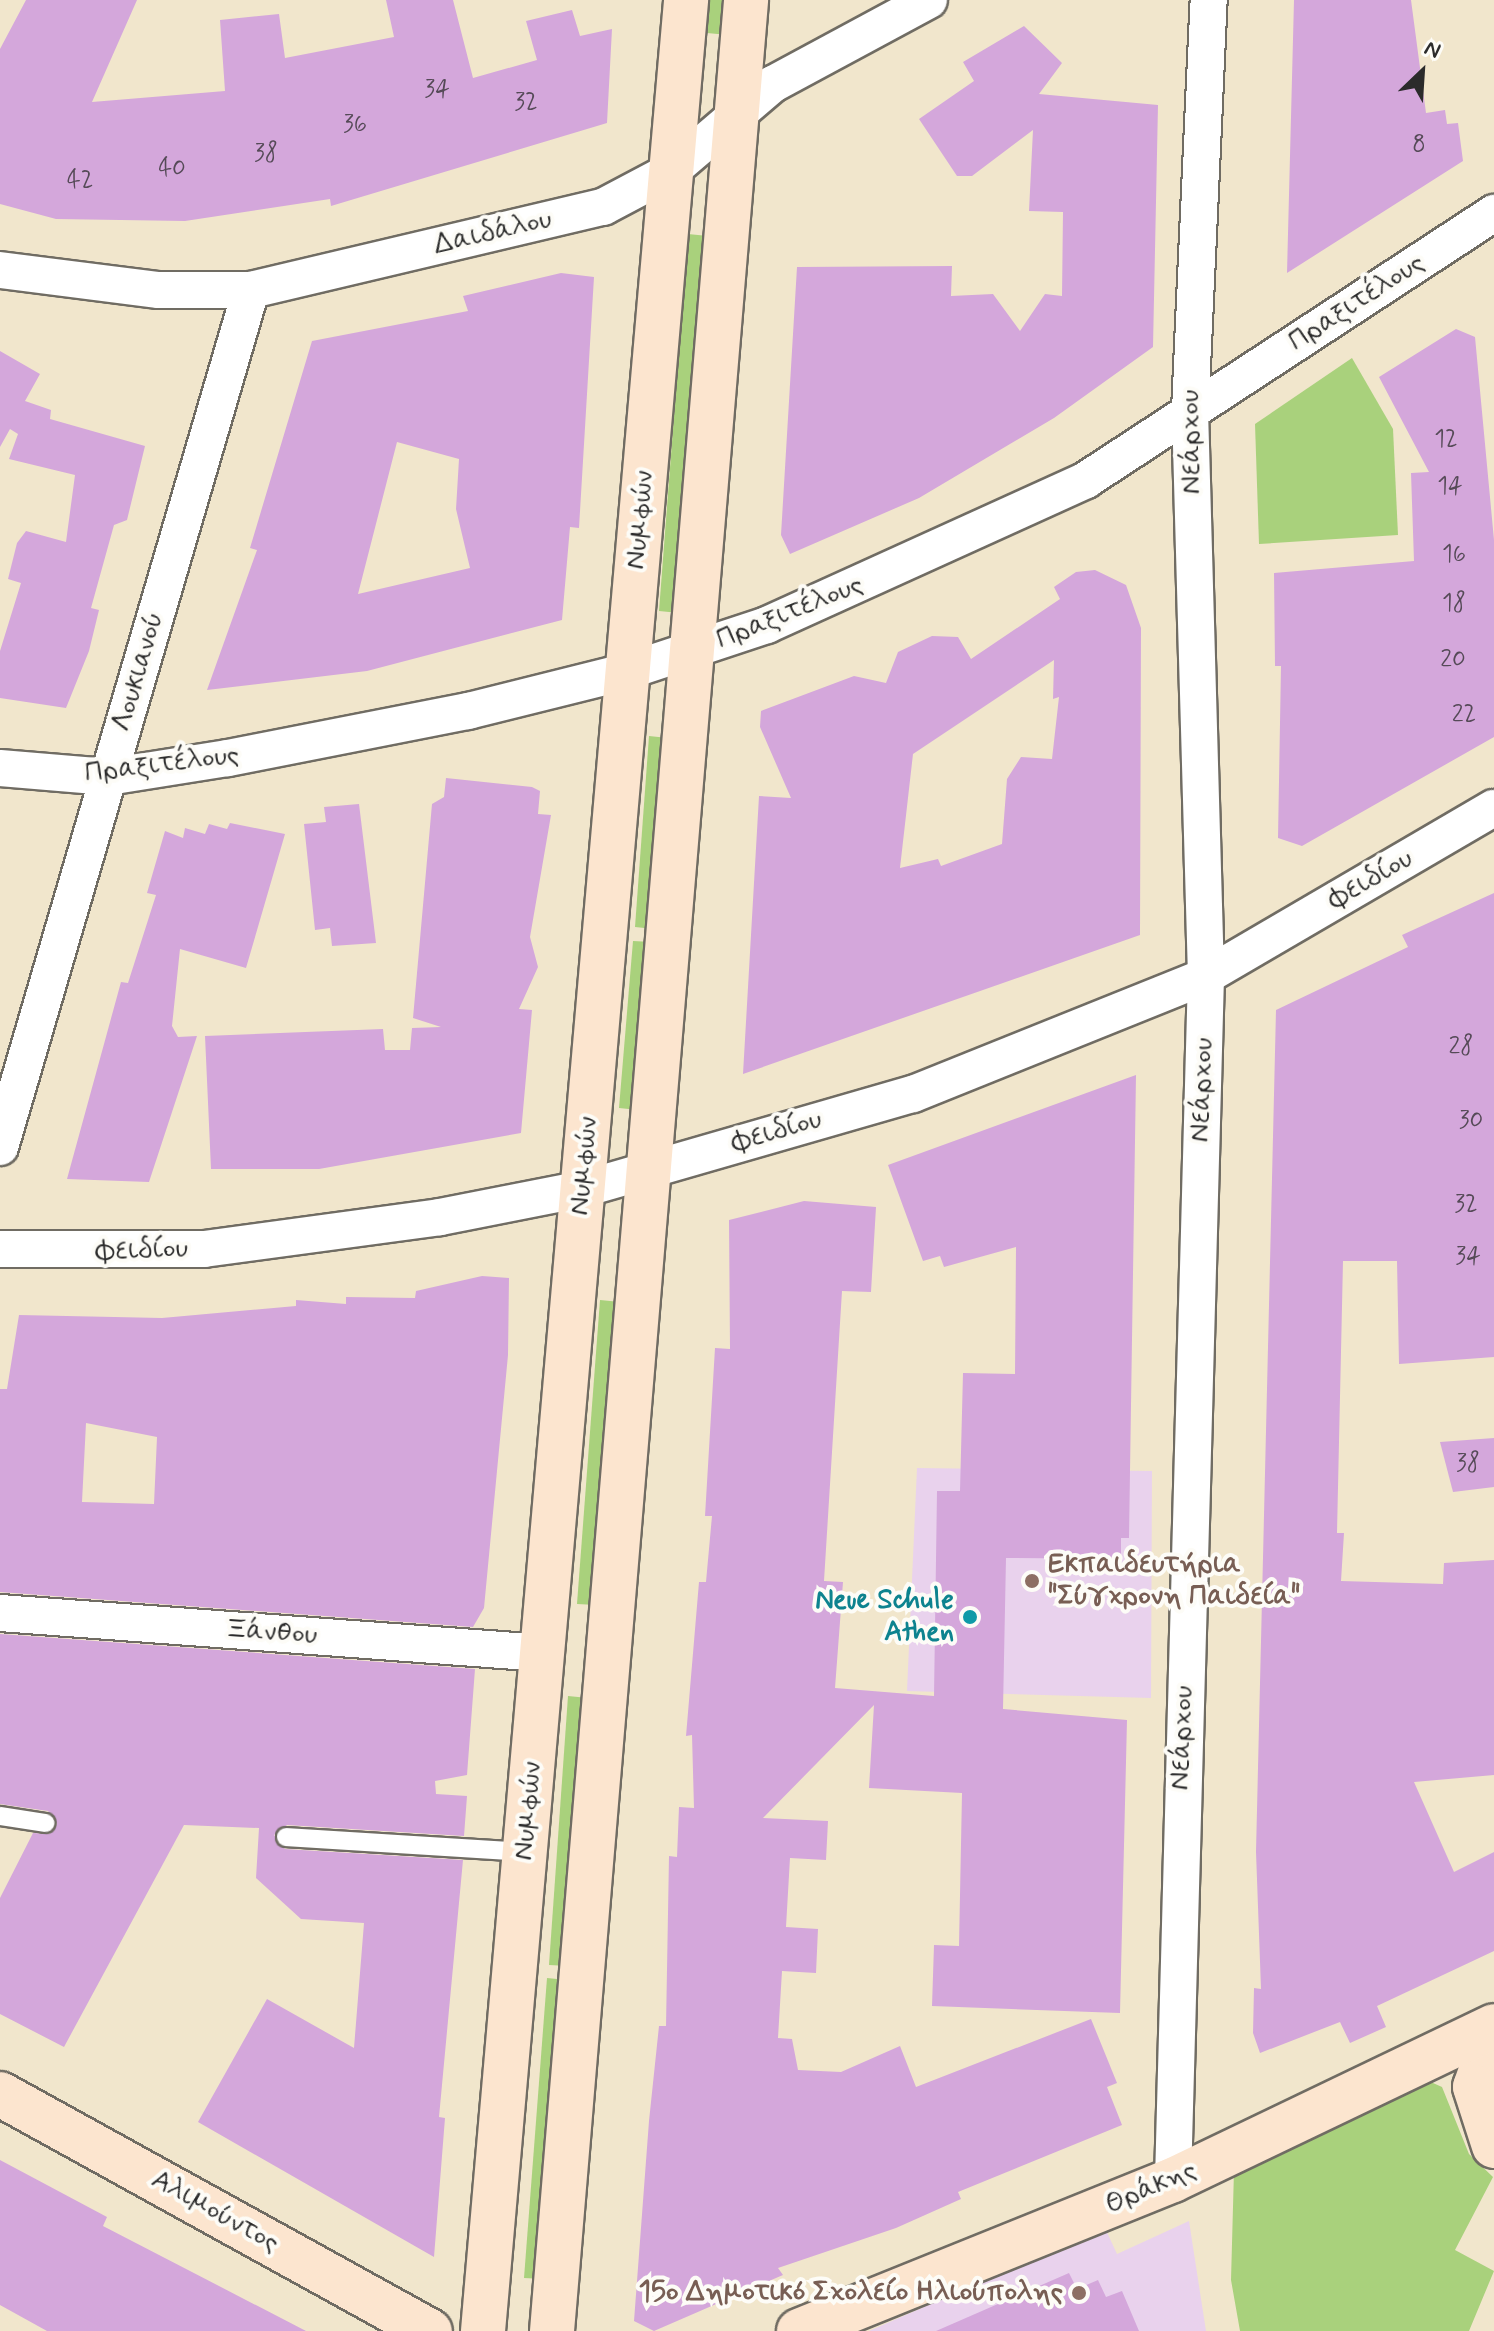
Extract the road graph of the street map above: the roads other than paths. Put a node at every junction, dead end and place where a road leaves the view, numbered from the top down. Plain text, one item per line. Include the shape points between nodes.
1 (686, 0) edge
2 (746, 0) edge
3 (929, 0) edge
4 (1209, 0) edge
5 (737, 111) junction
6 (671, 171) junction
7 (1494, 213) edge
8 (0, 270) edge
9 (251, 290) junction
10 (1190, 411) junction
11 (692, 652) junction
12 (628, 671) junction
13 (0, 768) edge
14 (108, 777) junction
15 (1494, 808) edge
16 (1206, 976) junction
17 (0, 1147) edge
18 (650, 1168) junction
19 (583, 1189) junction
20 (0, 1249) edge
21 (0, 1613) edge
22 (542, 1653) junction
23 (0, 1816) edge
24 (45, 1823) dead end
25 (286, 1837) dead end
26 (525, 1852) junction
27 (1494, 2026) edge
28 (1494, 2034) edge
29 (0, 2094) edge
30 (1494, 2146) edge
31 (1173, 2180) junction
32 (430, 2331) edge
33 (483, 2331) edge
34 (552, 2331) edge
35 (799, 2331) edge

1 - 6 street, Νυμφών
2 - 5 street
3 - 5 street, Δαιδάλου
4 - 10 street, Νεάρχου
5 - 6 street, Δαιδάλου
5 - 11 street
6 - 9 street, Δαιδάλου via 603,207
6 - 12 street, Νυμφών
7 - 10 street, Πραξιτέλους
8 - 9 street, Δαιδάλου via 159,290
9 - 14 street, Λουκιανού
10 - 11 street, Πραξιτέλους via 1086,480 917,561
10 - 16 street, Νεάρχου
11 - 12 street, Πραξιτέλους
11 - 18 street
12 - 14 street, Πραξιτέλους via 468,711
12 - 19 street, Νυμφών
13 - 14 street, Πραξιτέλους
14 - 17 street, Λουκιανού
15 - 16 street, Φειδίου
16 - 18 street, Φειδίου via 913,1094
16 - 31 street, Νεάρχου
18 - 19 street, Φειδίου
18 - 34 street
19 - 20 street, Φειδίου via 307,1239 204,1249
19 - 22 street, Νυμφών
21 - 22 street, Ξάνθου
22 - 26 street, Νυμφών
23 - 24 lane
25 - 26 lane
26 - 33 street, Νυμφών
27 - 31 street, Θράκης
28 - 30 street via 1475,2087
29 - 32 street, Αλιμούντος
31 - 35 street, Θράκης

